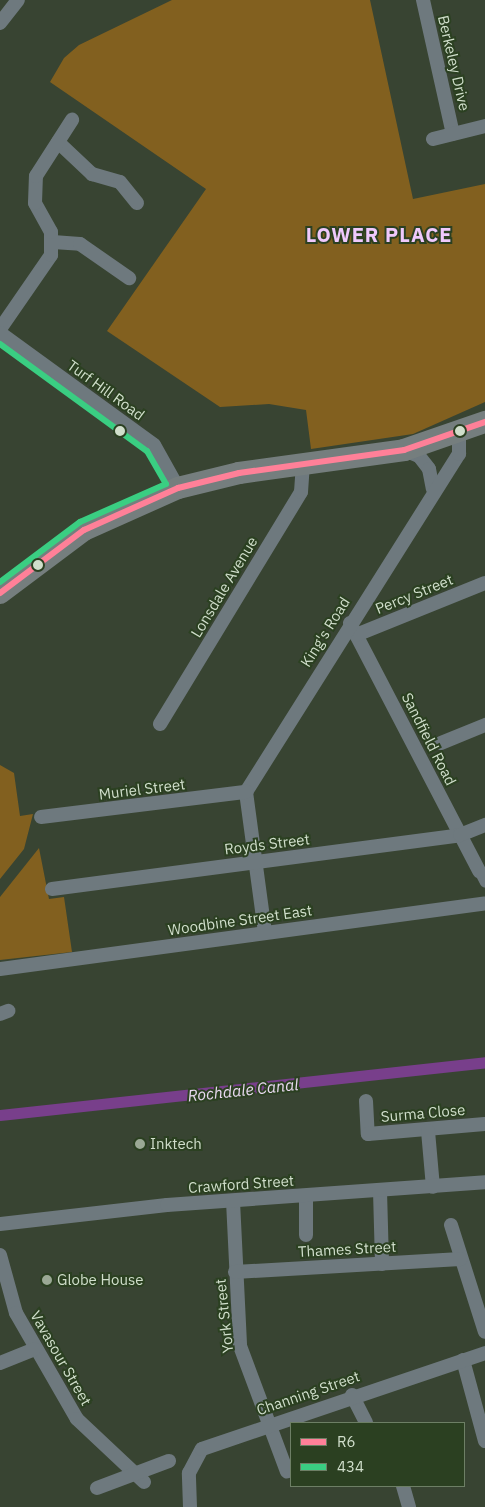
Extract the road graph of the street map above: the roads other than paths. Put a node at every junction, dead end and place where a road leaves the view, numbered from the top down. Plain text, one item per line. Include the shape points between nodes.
1 (18, 0) edge
2 (423, 0) edge
3 (0, 23) edge
4 (72, 120) dead end
5 (485, 126) edge
6 (454, 134) junction
7 (434, 139) dead end
8 (58, 142) junction
9 (137, 203) dead end
10 (53, 242) junction
11 (113, 267) junction
12 (129, 278) dead end
13 (104, 279) dead end
14 (0, 331) edge
15 (485, 422) edge
16 (458, 434) junction
17 (404, 450) junction
18 (304, 464) junction
19 (178, 488) junction
20 (433, 489) junction
21 (485, 583) edge
22 (0, 593) edge
23 (350, 623) junction
24 (356, 635) junction
25 (160, 724) dead end
26 (485, 725) edge
27 (441, 743) dead end
28 (246, 792) junction
29 (41, 817) dead end
30 (485, 825) edge
31 (460, 835) junction
32 (256, 862) junction
33 (482, 877) edge
34 (52, 889) dead end
35 (485, 902) edge
36 (266, 932) junction
37 (0, 969) edge
38 (366, 1101) dead end
39 (485, 1124) edge
40 (428, 1131) junction
41 (485, 1182) edge
42 (433, 1187) junction
43 (380, 1191) junction
44 (306, 1196) junction
45 (233, 1201) junction
46 (0, 1224) edge
47 (451, 1225) dead end
48 (306, 1235) dead end
49 (0, 1255) edge
50 (461, 1259) junction
51 (382, 1264) junction
52 (235, 1272) junction
53 (485, 1332) edge
54 (34, 1349) junction
55 (485, 1353) edge
56 (463, 1360) junction
57 (0, 1363) edge
58 (352, 1395) junction
59 (366, 1422) edge
60 (267, 1424) junction
61 (485, 1441) edge
62 (169, 1461) dead end
63 (287, 1472) dead end
64 (139, 1478) junction
65 (403, 1487) edge
66 (98, 1488) dead end
67 (190, 1507) edge
68 (410, 1507) edge

1 - 3 street
2 - 6 street, Berkeley Drive
4 - 8 street
5 - 6 street
6 - 7 street
8 - 9 street via 92,174 120,182
8 - 10 street via 36,176 36,203
10 - 11 street via 80,244
10 - 14 street via 51,255
11 - 12 street
11 - 13 street
14 - 19 street, Turf Hill Road via 154,445
15 - 16 highway
16 - 17 highway
16 - 20 street, King's Road via 459,454
17 - 18 highway
17 - 20 street via 418,456 429,469
18 - 19 highway via 238,473
18 - 25 street, Lonsdale Avenue via 301,492
19 - 22 highway via 84,530
20 - 23 street, King's Road
21 - 24 street, Percy Street
23 - 24 street, Sandfield Road
23 - 28 street, King's Road
24 - 31 street, Sandfield Road
26 - 27 street
28 - 29 street, Muriel Street
28 - 32 street
30 - 31 street, Royds Street
31 - 32 street, Royds Street
31 - 33 street, Sandfield Road
32 - 34 street, Royds Street
32 - 36 street
35 - 36 street, Woodbine Street East
36 - 37 street, Woodbine Street East
38 - 40 street, Surma Close via 368,1134
39 - 40 street, Surma Close
40 - 42 street
41 - 42 street, Crawford Street
42 - 43 street, Crawford Street
43 - 44 street, Crawford Street
43 - 51 street
44 - 45 street, Crawford Street
44 - 48 street
45 - 46 street, Crawford Street
45 - 52 street, York Street
47 - 50 street
49 - 54 street, Vavasour Street via 10,1300
50 - 51 street, Thames Street
50 - 53 street
51 - 52 street, Thames Street
52 - 60 street, York Street via 240,1346
54 - 57 street
54 - 64 street, Vavasour Street via 77,1419
55 - 56 street, Channing Street
56 - 58 street, Channing Street
56 - 61 street
58 - 59 street
58 - 60 street, Channing Street
60 - 63 street, York Street
60 - 67 street, Channing Street via 202,1449 189,1473
62 - 64 street
64 - 66 street
65 - 68 street

